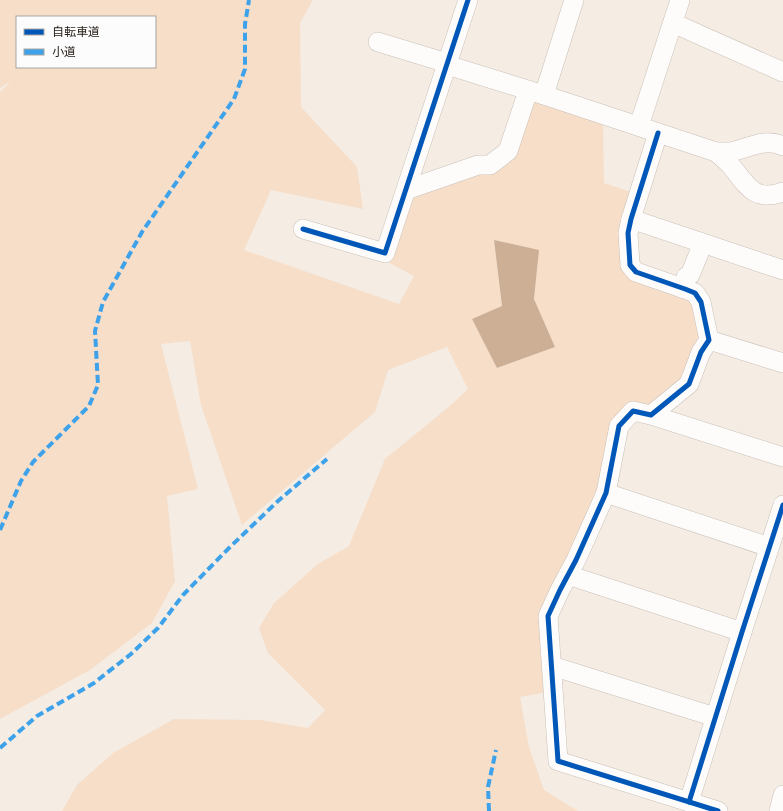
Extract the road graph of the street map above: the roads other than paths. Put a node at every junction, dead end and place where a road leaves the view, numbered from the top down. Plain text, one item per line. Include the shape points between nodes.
1 (468, 0) edge
2 (574, 0) edge
3 (677, 1) edge
4 (673, 23) junction
5 (378, 42) dead end
6 (447, 64) junction
7 (783, 72) edge
8 (536, 93) junction
9 (639, 126) junction
10 (658, 133) junction
11 (783, 146) edge
12 (716, 152) junction
13 (406, 190) junction
14 (783, 192) edge
15 (631, 219) junction
16 (303, 229) dead end
17 (703, 243) junction
18 (783, 270) edge
19 (682, 288) junction
20 (709, 340) junction
21 (783, 363) edge
22 (651, 415) junction
23 (783, 457) edge
24 (606, 493) junction
25 (783, 505) edge
26 (769, 547) junction
27 (568, 576) junction
28 (742, 632) junction
29 (552, 666) junction
30 (715, 717) junction
31 (783, 795) edge
32 (689, 802) junction
33 (718, 811) edge
34 (779, 811) edge

1 - 6 street
2 - 8 street
3 - 4 street
4 - 7 street
4 - 9 street
5 - 6 street
6 - 8 street
6 - 13 street
8 - 9 street
8 - 13 street via 508,151 490,165 478,165
9 - 10 street
10 - 12 street
10 - 15 street
11 - 12 street via 765,142 729,152
12 - 14 street via 754,192 766,196
13 - 16 street via 385,254
15 - 17 street
15 - 19 street via 628,233 630,264 636,272
17 - 18 street
17 - 19 street
19 - 20 street via 695,293 701,302
20 - 21 street
20 - 22 street via 701,352 689,384
22 - 23 street
22 - 24 street via 633,412 619,426
24 - 26 street
24 - 27 street
25 - 26 street
26 - 28 street
27 - 28 street
27 - 29 street via 548,616
28 - 30 street
29 - 30 street
29 - 32 street via 558,761
30 - 32 street
31 - 34 street
32 - 33 street

